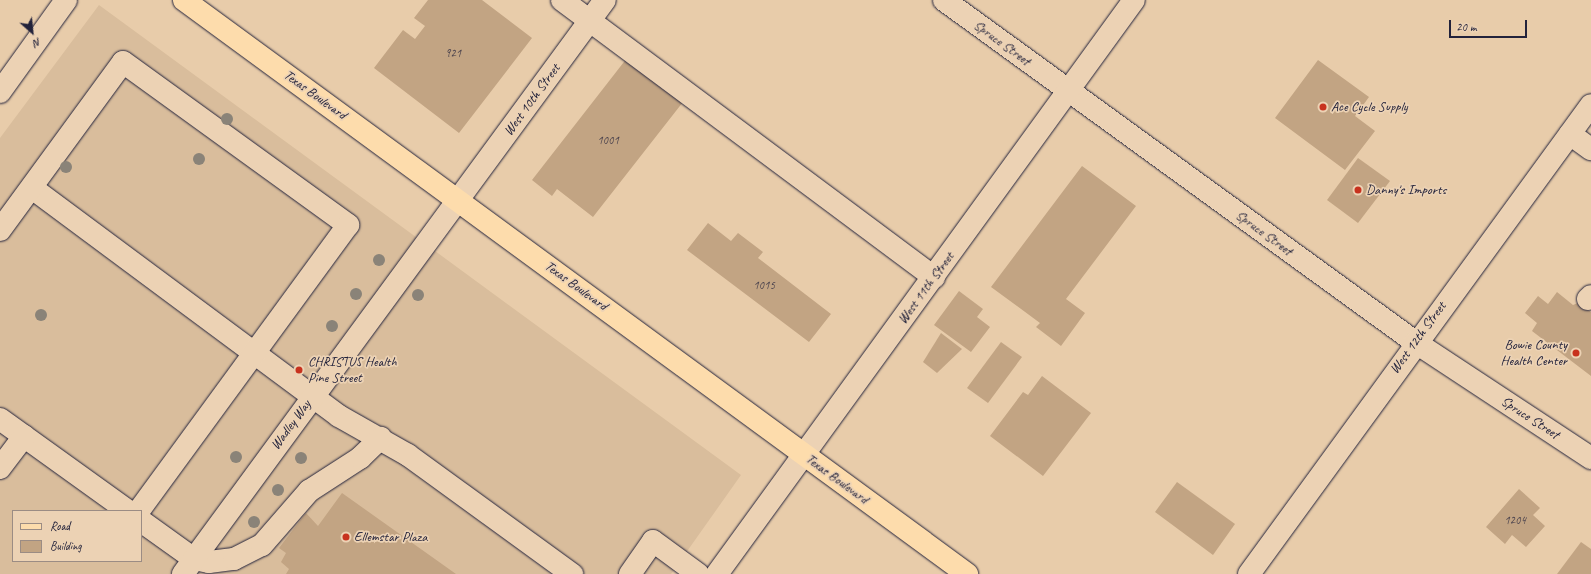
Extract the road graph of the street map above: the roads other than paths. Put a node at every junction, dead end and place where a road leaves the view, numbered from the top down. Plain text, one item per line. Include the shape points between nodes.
1 (66, 0) edge
2 (184, 0) edge
3 (562, 0) edge
4 (605, 0) edge
5 (944, 0) edge
6 (1134, 0) edge
7 (590, 21) junction
8 (1067, 90) junction
9 (0, 92) edge
10 (1591, 105) edge
11 (1570, 134) junction
12 (1591, 149) edge
13 (32, 188) junction
14 (460, 201) junction
15 (0, 230) edge
16 (934, 277) junction
17 (1415, 342) junction
18 (254, 351) junction
19 (313, 395) junction
20 (0, 419) edge
21 (24, 436) junction
22 (381, 438) junction
23 (806, 456) junction
24 (1591, 458) edge
25 (0, 468) edge
26 (127, 510) edge
27 (140, 510) edge
28 (142, 522) edge
29 (188, 566) edge
30 (572, 574) edge
31 (630, 574) edge
32 (698, 574) edge
33 (717, 574) edge
34 (967, 574) edge
35 (1249, 574) edge

1 - 9 street
2 - 14 main road, Texas Boulevard
3 - 7 street
4 - 7 street, West 10th Street
5 - 8 street, Spruce Street
6 - 8 street, West 11th Street
7 - 14 street, West 10th Street
7 - 16 street
8 - 16 street, West 11th Street
8 - 17 street, Spruce Street
10 - 11 street, West 12th Street
11 - 12 street
11 - 17 street, West 12th Street
13 - 15 street
13 - 18 street
13 - 18 street via 124,62 348,224
14 - 19 street, Wadley Way
14 - 23 main road, Texas Boulevard
16 - 23 street, West 11th Street
17 - 24 street, Spruce Street
17 - 35 street, West 12th Street
18 - 19 street
18 - 27 street
19 - 22 street via 339,416
19 - 29 street, Wadley Way
20 - 21 street
21 - 25 street
21 - 26 street
22 - 29 street via 360,458 309,491 262,545 234,559
22 - 30 street
23 - 33 street, West 11th Street
23 - 34 main road, Texas Boulevard
28 - 29 street
31 - 32 street via 653,541

